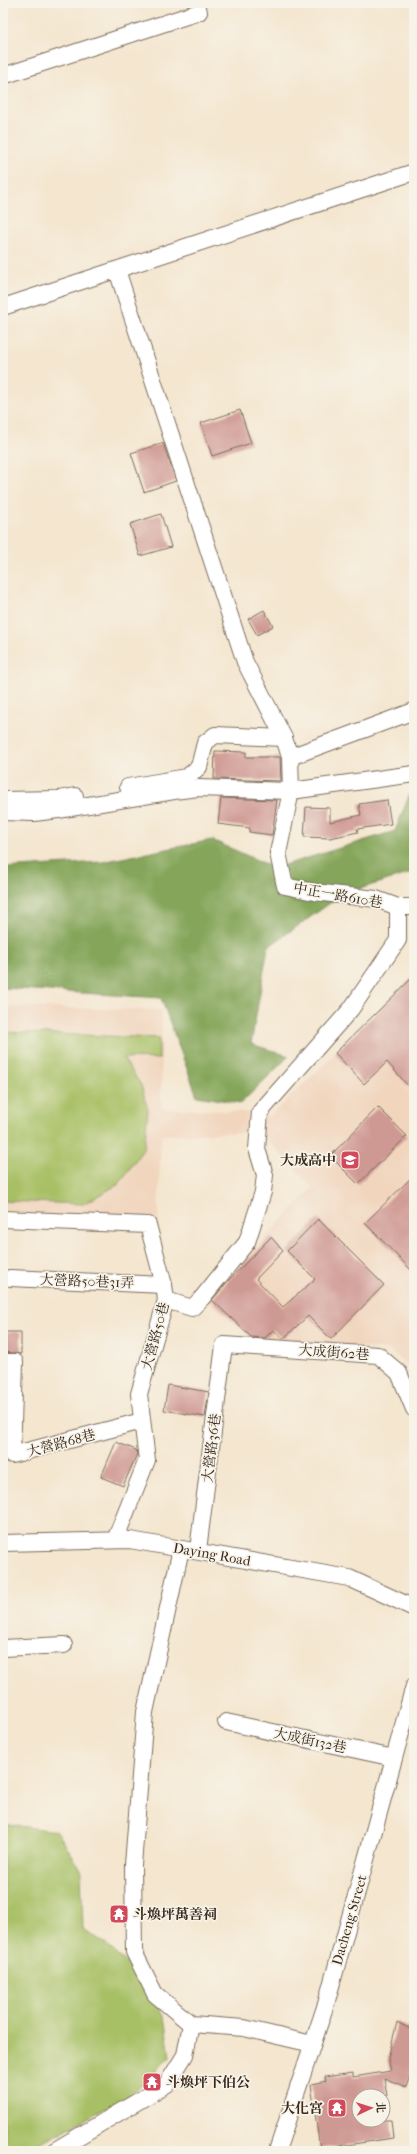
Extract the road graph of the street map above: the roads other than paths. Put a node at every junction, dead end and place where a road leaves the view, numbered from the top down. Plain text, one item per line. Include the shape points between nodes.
1 (199, 12) dead end
2 (3, 76) edge
3 (414, 172) edge
4 (117, 270) junction
5 (3, 307) edge
6 (414, 711) edge
7 (284, 738) junction
8 (290, 757) junction
9 (414, 774) edge
10 (291, 791) junction
11 (3, 800) edge
12 (3, 812) edge
13 (398, 907) junction
14 (414, 907) edge
15 (3, 1219) edge
16 (10, 1278) dead end
17 (164, 1285) junction
18 (166, 1300) junction
19 (224, 1345) joint
20 (3, 1362) edge
21 (414, 1409) edge
22 (8, 1422) edge
23 (142, 1422) junction
24 (115, 1540) junction
25 (3, 1543) edge
26 (181, 1549) junction
27 (198, 1550) junction
28 (414, 1608) edge
29 (64, 1645) dead end
30 (3, 1648) edge
31 (414, 1686) edge
32 (226, 1722) dead end
33 (394, 1758) junction
34 (191, 2024) junction
35 (312, 2044) junction
36 (54, 2151) edge
37 (277, 2151) edge

1 - 2 street
3 - 4 street
4 - 5 street
4 - 7 street via 245,662
6 - 8 street
7 - 8 street
7 - 11 street via 214,735 205,743 199,767 187,777 59,799
8 - 10 street
9 - 10 street
10 - 12 street via 198,788 34,813
10 - 13 street, 中正一路610巷 via 278,852 286,886 376,899
13 - 14 street, 中正一路610巷
13 - 18 street via 398,940 351,1009 260,1112 257,1149 265,1175 263,1192 247,1242 192,1308
15 - 17 street, 大營路50巷 via 148,1225
16 - 17 street, 大營路50巷31弄
17 - 18 street, 大營路50巷
18 - 23 street, 大營路50巷 via 139,1394
19 - 21 street, 大成街62巷 via 378,1355 399,1373
19 - 27 street, 大營路36巷
20 - 22 street, 大營路68巷 via 14,1362
22 - 23 street, 大營路68巷 via 12,1455
23 - 24 street, 大營路50巷 via 147,1460
24 - 25 street, Daying Road
24 - 26 street, Daying Road via 130,1540
26 - 27 street, Daying Road
26 - 34 street via 145,1712 133,1865 134,1952 155,1994
27 - 28 street, Daying Road via 349,1578
29 - 30 street
31 - 33 street, Dacheng Street
32 - 33 street, 大成街132巷
33 - 35 street, Dacheng Street via 326,2004
34 - 35 street via 244,2028
34 - 36 street via 184,2055 167,2084
35 - 37 street, Dacheng Street

